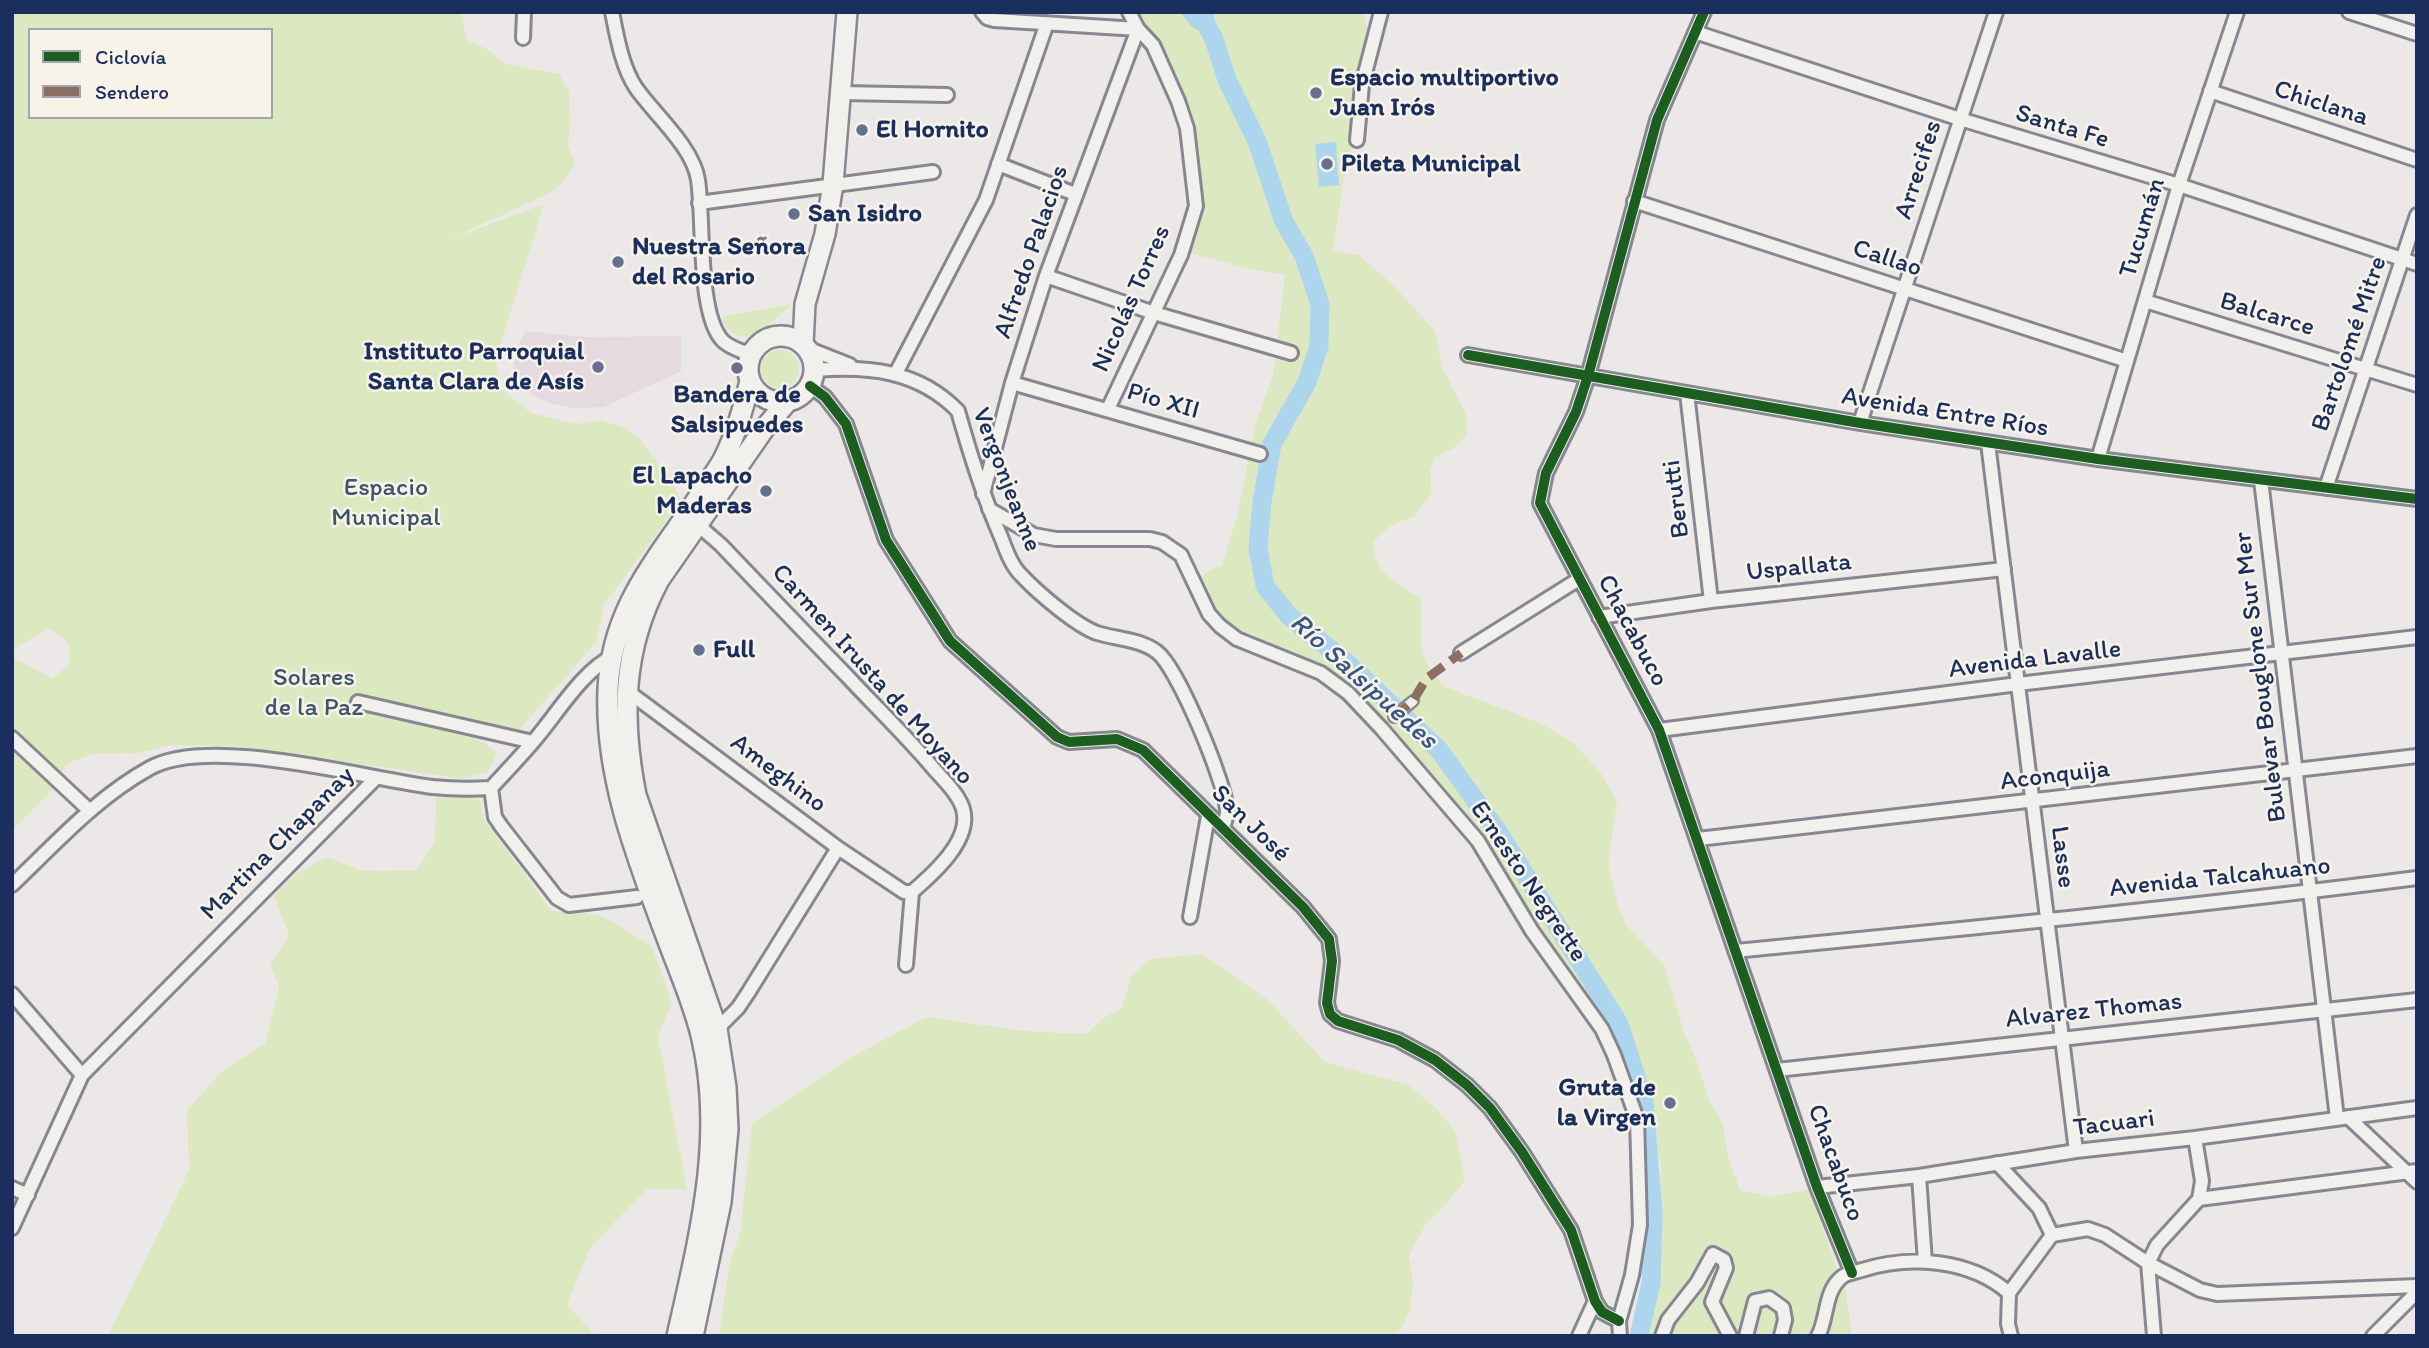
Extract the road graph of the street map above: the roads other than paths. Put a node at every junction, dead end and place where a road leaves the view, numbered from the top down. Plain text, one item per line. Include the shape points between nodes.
1 (524, 12) edge
2 (612, 12) edge
3 (847, 12) edge
4 (1129, 12) edge
5 (1381, 12) edge
6 (1704, 12) edge
7 (1996, 12) edge
8 (2237, 12) edge
9 (2348, 12) edge
10 (985, 15) edge
11 (2372, 16) edge
12 (1047, 23) junction
13 (1138, 29) junction
14 (1695, 32) junction
15 (2417, 34) edge
16 (523, 38) dead end
17 (2210, 92) junction
18 (841, 93) junction
19 (947, 95) dead end
20 (1960, 119) junction
21 (1357, 140) dead end
22 (2417, 160) edge
23 (998, 164) junction
24 (933, 172) dead end
25 (833, 184) junction
26 (2179, 185) junction
27 (1075, 194) junction
28 (1634, 201) junction
29 (699, 203) junction
30 (2417, 215) edge
31 (2403, 259) junction
32 (2417, 264) edge
33 (1046, 276) junction
34 (1904, 289) junction
35 (2145, 301) junction
36 (805, 304) junction
37 (1154, 313) junction
38 (775, 337) junction
39 (805, 346) junction
40 (1292, 353) dead end
41 (751, 355) junction
42 (1468, 355) dead end
43 (2127, 361) junction
44 (857, 368) junction
45 (2367, 369) junction
46 (896, 373) junction
47 (1588, 376) junction
48 (812, 378) junction
49 (750, 381) junction
50 (1012, 383) junction
51 (2417, 385) edge
52 (1687, 393) junction
53 (788, 402) junction
54 (1108, 409) junction
55 (1860, 423) junction
56 (1988, 443) junction
57 (1260, 454) dead end
58 (2098, 460) junction
59 (2260, 480) junction
60 (2326, 488) junction
61 (983, 494) junction
62 (2417, 499) edge
63 (989, 509) junction
64 (697, 517) junction
65 (2004, 569) junction
66 (1579, 579) junction
67 (1711, 601) junction
68 (1599, 617) junction
69 (2417, 637) edge
70 (633, 650) junction
71 (1461, 653) dead end
72 (2282, 654) junction
73 (612, 656) junction
74 (2018, 684) junction
75 (626, 690) junction
76 (1413, 701) dead end
77 (358, 702) dead end
78 (1394, 718) dead end
79 (1659, 730) junction
80 (12, 738) edge
81 (533, 742) junction
82 (2417, 756) edge
83 (2296, 770) junction
84 (376, 778) junction
85 (491, 788) junction
86 (2033, 802) junction
87 (90, 811) junction
88 (1209, 816) junction
89 (1223, 828) junction
90 (1698, 839) junction
91 (838, 848) junction
92 (2417, 878) edge
93 (12, 886) edge
94 (908, 892) junction
95 (2310, 892) junction
96 (637, 897) dead end
97 (1190, 917) dead end
98 (2047, 920) junction
99 (1735, 951) junction
100 (906, 965) dead end
101 (12, 994) edge
102 (2417, 1000) edge
103 (2324, 1009) junction
104 (717, 1029) junction
105 (2062, 1038) junction
106 (1777, 1070) junction
107 (82, 1075) junction
108 (2417, 1108) edge
109 (2343, 1117) junction
110 (2196, 1138) junction
111 (2076, 1151) junction
112 (1997, 1163) junction
113 (2412, 1172) edge
114 (1919, 1176) junction
115 (2417, 1182) edge
116 (1817, 1186) junction
117 (12, 1188) edge
118 (28, 1195) junction
119 (2199, 1199) junction
120 (12, 1228) edge
121 (2052, 1234) junction
122 (1925, 1262) junction
123 (2148, 1263) junction
124 (1852, 1273) junction
125 (2417, 1286) edge
126 (2417, 1292) edge
127 (2009, 1293) junction
128 (1595, 1301) junction
129 (1619, 1321) junction
130 (1824, 1333) edge
131 (677, 1336) edge
132 (693, 1336) edge
133 (1579, 1336) edge
134 (1620, 1336) edge
135 (1662, 1336) edge
136 (1730, 1336) edge
137 (1746, 1336) edge
138 (1782, 1336) edge
139 (2011, 1336) edge
140 (2154, 1336) edge
141 (2373, 1336) edge

1 - 16 street
2 - 29 street via 629,75 693,165
3 - 18 main road
4 - 13 street, Nicolás Torres
5 - 21 street via 1362,85
6 - 14 street, Chacabuco
7 - 20 street, Arrecifes
8 - 17 street, Tucumán
9 - 11 street
10 - 12 street
11 - 15 street
12 - 13 street
12 - 23 street
13 - 27 street, Alfredo Palacios
13 - 37 street, Nicolás Torres via 1153,45 1178,102 1196,194 1181,254
14 - 20 street, Santa Fe
14 - 28 street, Chacabuco via 1657,120
17 - 22 street, Chiclana
17 - 26 street, Tucumán
18 - 19 street
18 - 25 main road
20 - 26 street, Santa Fe
20 - 34 street, Arrecifes
23 - 27 street
23 - 46 street via 986,200
24 - 25 street
25 - 29 street
25 - 36 main road via 825,234
26 - 31 street, Santa Fe
26 - 35 street, Tucumán
27 - 33 street, Alfredo Palacios
28 - 34 street, Callao
28 - 47 street, Chacabuco
29 - 41 street via 714,331 724,344
30 - 31 street, Bartolomé Mitre
31 - 32 street, Santa Fe
31 - 45 street, Bartolomé Mitre
33 - 37 street
33 - 50 street, Alfredo Palacios
34 - 43 street, Callao
34 - 55 street, Arrecifes
35 - 43 street, Tucumán
35 - 45 street, Balcarce
36 - 38 main road
36 - 39 main road
37 - 40 street
37 - 54 street, Nicolás Torres
38 - 39 main road via 794,339
38 - 41 main road via 761,343
39 - 44 street, Vergonjeanne
39 - 48 main road via 811,355
41 - 49 main road
42 - 47 street, Avenida Entre Ríos
43 - 58 street, Tucumán
44 - 46 street, Vergonjeanne
44 - 48 street, Vergonjeanne
45 - 51 street, Balcarce
45 - 60 street, Bartolomé Mitre
46 - 61 street, Vergonjeanne via 947,400 957,411
47 - 52 street, Avenida Entre Ríos
47 - 66 street, Chacabuco via 1546,473 1540,503
48 - 53 main road via 804,394
48 - 88 street, San José via 846,424 886,540 950,641 1057,737 1130,743 1143,750
49 - 53 main road via 761,396
49 - 64 main road
50 - 54 street, Pío XII
50 - 61 street, Alfredo Palacios
52 - 55 street, Avenida Entre Ríos
52 - 67 street, Berutti
53 - 64 main road
54 - 57 street, Pío XII
55 - 56 street, Avenida Entre Ríos
56 - 58 street, Avenida Entre Ríos
56 - 65 street, Lasse
58 - 59 street, Avenida Entre Ríos
59 - 60 street, Avenida Entre Ríos
59 - 72 street, Bulevar Bouglone Sur Mer
60 - 62 street, Avenida Entre Ríos
61 - 63 street, Vergonjeanne
63 - 89 street, Vergonjeanne via 1019,573 1075,622 1141,644 1168,665 1218,775 1227,811
63 - 129 street, Ernesto Negrette via 1034,536 1150,539 1181,555 1209,614 1220,626 1237,639 1321,673 1348,693 1478,841 1532,931 1602,1029 1637,1119 1640,1225
64 - 70 main road via 646,604
64 - 73 main road via 639,583
64 - 94 street, Carmen Irusta de Moyano via 955,794 963,809 959,838 948,858
65 - 67 street, Uspallata
65 - 74 street, Lasse
66 - 68 street, Chacabuco
66 - 71 street
67 - 68 street, Uspallata
68 - 79 street, Chacabuco
69 - 72 street, Avenida Lavalle
70 - 73 street
70 - 75 main road
72 - 74 street, Avenida Lavalle
72 - 83 street, Bulevar Bouglone Sur Mer
73 - 81 street via 574,691
73 - 131 main road via 608,688 613,769 694,1010 707,1071 712,1157
74 - 79 street, Avenida Lavalle
74 - 86 street, Lasse
75 - 91 street, Ameghino
75 - 104 main road via 636,795
76 - 78 street
77 - 81 street
79 - 90 street, Chacabuco
80 - 87 street
81 - 85 street
82 - 83 street, Aconquija
83 - 86 street, Aconquija
83 - 95 street, Bulevar Bouglone Sur Mer
84 - 85 street via 434,787
84 - 87 street via 226,756 188,757 151,767
84 - 107 street, Martina Chapanay
85 - 96 street via 495,817 557,898 569,905
86 - 90 street, Aconquija
86 - 98 street, Lasse
87 - 93 street
88 - 89 street, San José
88 - 97 street
89 - 128 street, San José via 1329,939 1330,1014 1435,1060 1490,1108 1571,1230
90 - 99 street, Chacabuco
91 - 94 street, Ameghino
91 - 104 street via 738,1008
92 - 95 street, Avenida Talcahuano
94 - 100 street
95 - 98 street, Avenida Talcahuano
95 - 103 street, Bulevar Bouglone Sur Mer
98 - 99 street, Avenida Talcahuano
98 - 105 street, Lasse
99 - 106 street, Chacabuco
101 - 107 street
102 - 103 street, Alvarez Thomas
103 - 105 street, Alvarez Thomas
103 - 109 street, Bulevar Bouglone Sur Mer
104 - 132 main road via 726,1087 726,1164
105 - 106 street, Alvarez Thomas
105 - 111 street, Lasse
106 - 116 street, Chacabuco
107 - 118 street
108 - 109 street, Tacuari
109 - 110 street, Tacuari
109 - 113 street
110 - 111 street, Tacuari
110 - 119 street via 2203,1181
111 - 112 street, Tacuari
112 - 114 street, Tacuari
112 - 121 street via 2039,1208
113 - 115 street
113 - 119 street
114 - 116 street, Tacuari
114 - 122 street
116 - 124 street, Chacabuco
117 - 118 street
118 - 120 street
119 - 123 street via 2157,1245
121 - 123 street via 2088,1229 2105,1234
121 - 127 street
122 - 124 street via 1898,1262
122 - 127 street via 1976,1271
123 - 125 street via 2217,1294
123 - 140 street
124 - 130 street via 1842,1276 1830,1292
126 - 141 street
127 - 139 street
128 - 129 street via 1602,1312
128 - 133 street
129 - 134 street, Ernesto Negrette
135 - 136 street via 1713,1254 1724,1260 1726,1268 1712,1302
137 - 138 street via 1755,1301 1769,1298 1783,1308

